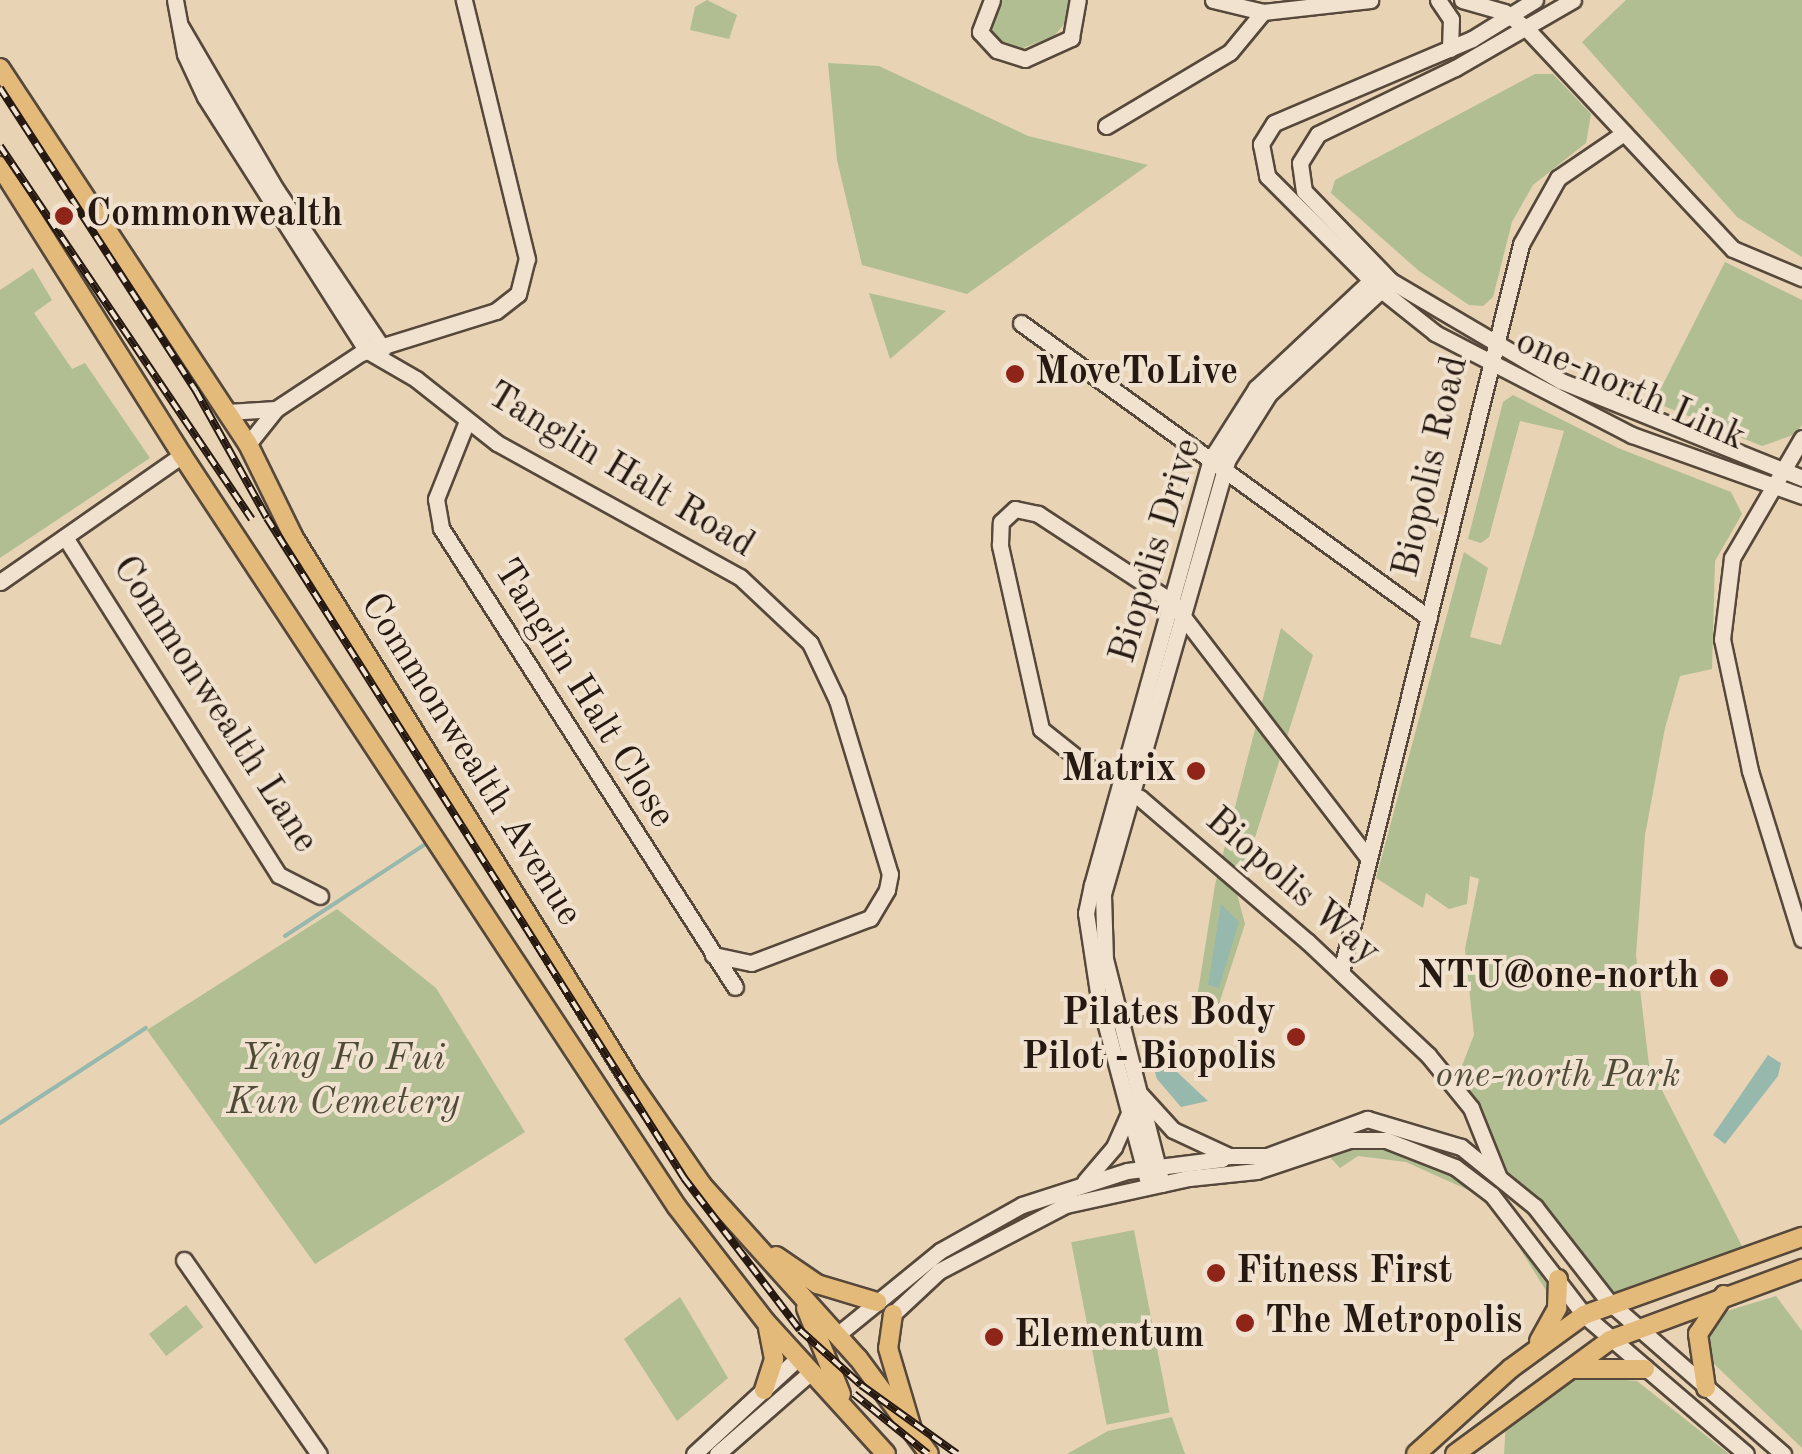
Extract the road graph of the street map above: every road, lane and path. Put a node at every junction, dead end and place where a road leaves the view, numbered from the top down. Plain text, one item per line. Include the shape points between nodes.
1 (175, 0) edge
2 (464, 0) edge
3 (992, 0) edge
4 (1078, 0) edge
5 (1214, 0) edge
6 (1370, 0) edge
7 (1438, 0) edge
8 (1462, 0) edge
9 (1535, 0) edge
10 (1573, 0) edge
11 (1263, 12) junction
12 (1511, 17) junction
13 (1527, 29) junction
14 (1450, 49) junction
15 (0, 68) edge
16 (1106, 126) dead end
17 (1624, 133) junction
18 (0, 166) edge
19 (1308, 210) junction
20 (1802, 278) edge
21 (1381, 281) junction
22 (1021, 323) dead end
23 (1495, 343) junction
24 (378, 351) junction
25 (1489, 364) junction
26 (276, 408) junction
27 (227, 412) junction
28 (466, 421) junction
29 (1802, 438) edge
30 (248, 444) junction
31 (182, 455) junction
32 (1218, 464) junction
33 (1781, 472) junction
34 (1802, 478) edge
35 (1771, 487) junction
36 (1802, 496) edge
37 (65, 537) junction
38 (0, 582) edge
39 (1171, 600) junction
40 (1185, 617) junction
41 (1429, 618) junction
42 (1095, 772) dead end
43 (1125, 791) junction
44 (1381, 805) junction
45 (1346, 823) junction
46 (1367, 856) junction
47 (320, 896) dead end
48 (1802, 939) edge
49 (712, 955) junction
50 (1342, 972) junction
51 (735, 987) dead end
52 (1137, 1090) junction
53 (1128, 1115) junction
54 (1241, 1156) junction
55 (1151, 1167) junction
56 (1499, 1172) junction
57 (1085, 1181) junction
58 (1155, 1185) junction
59 (1492, 1196) junction
60 (1802, 1237) edge
61 (754, 1242) junction
62 (184, 1260) dead end
63 (1802, 1268) edge
64 (1558, 1279) junction
65 (1728, 1291) junction
66 (801, 1293) junction
67 (877, 1302) junction
68 (1609, 1302) junction
69 (893, 1314) joint
70 (1584, 1315) junction
71 (766, 1322) junction
72 (1637, 1327) junction
73 (837, 1335) junction
74 (1610, 1340) junction
75 (1529, 1354) junction
76 (858, 1358) junction
77 (811, 1362) junction
78 (1645, 1369) junction
79 (1564, 1371) junction
80 (1706, 1388) junction
81 (764, 1390) junction
82 (912, 1430) junction
83 (320, 1454) edge
84 (694, 1454) edge
85 (717, 1454) edge
86 (886, 1454) edge
87 (929, 1454) edge
88 (1416, 1454) edge
89 (1455, 1454) edge
90 (1746, 1454) edge
91 (1783, 1454) edge

1 - 24 street, Tanglin Halt Road via 184,54 205,97
2 - 24 street via 526,259 525,278 510,304 496,311
3 - 4 street via 980,32 997,50 1025,58 1071,38
5 - 11 street
6 - 11 street
7 - 14 street via 1450,20
8 - 12 street
9 - 12 street
10 - 13 street
11 - 16 street via 1230,52
12 - 13 street
12 - 14 street
13 - 17 street
13 - 19 street via 1318,134 1300,164
14 - 19 street, one-north Link via 1274,124 1261,144 1260,163
15 - 27 main road, Commonwealth Avenue
17 - 20 street via 1733,249
17 - 23 street, Biopolis Road via 1546,191 1521,244
18 - 31 main road, Commonwealth Avenue
19 - 21 street, one-north Link
21 - 23 street, one-north Link
21 - 25 street, one-north Link via 1416,321
21 - 32 street, Biopolis Drive via 1275,368
22 - 32 street
23 - 25 street, Biopolis Road
23 - 33 street, one-north Link via 1644,419
24 - 26 street
24 - 28 street, Tanglin Halt Road
25 - 35 street, one-north Link via 1632,435
25 - 41 street, Biopolis Road
26 - 27 street
26 - 30 street
27 - 30 main road, Commonwealth Avenue
28 - 49 street, Tanglin Halt Close via 436,499 441,528
28 - 49 street, Tanglin Halt Road via 740,577 810,643 837,700 890,874 881,906 870,918 751,964
29 - 33 street
30 - 61 main road, Commonwealth Avenue via 294,538 631,1082 702,1184
31 - 37 street
31 - 71 main road, Commonwealth Avenue via 676,1207
32 - 39 street, Biopolis Drive
32 - 40 street, Biopolis Drive
32 - 41 street
33 - 34 street, one-north Link
33 - 35 street
35 - 36 street, one-north Link
35 - 48 street via 1732,558 1722,639 1750,771
37 - 38 street
37 - 47 street, Commonwealth Lane via 279,874
39 - 40 street
39 - 42 street via 1038,514 1015,509 1001,522 1000,546 1040,728
39 - 43 street, Biopolis Drive
40 - 43 street, Biopolis Drive
40 - 45 street
41 - 44 street, Biopolis Road
43 - 50 street, Biopolis Way
43 - 52 street via 1100,931
43 - 53 street via 1086,913
44 - 45 street
44 - 46 street, Biopolis Road
45 - 46 street
46 - 50 street, Biopolis Road
49 - 51 street, Tanglin Halt Close
50 - 56 street, Biopolis Way via 1454,1086 1487,1138
52 - 54 street via 1173,1130 1218,1153
52 - 55 street
53 - 55 street
53 - 57 street via 1114,1148
54 - 55 street
54 - 56 street via 1266,1156 1366,1119 1446,1139
55 - 57 street
55 - 58 street
56 - 59 street
56 - 68 street
57 - 67 street via 982,1224
58 - 59 street via 1257,1171 1357,1138 1386,1140 1455,1167
58 - 69 street via 1066,1205 989,1240 939,1272
59 - 64 street
60 - 68 main road
61 - 66 main road, Commonwealth Avenue
61 - 67 main road via 817,1284
62 - 83 street
63 - 65 main road
64 - 70 street
64 - 75 main road via 1554,1315
65 - 72 main road
65 - 80 main road via 1698,1334
66 - 73 main road, Commonwealth Avenue
66 - 77 main road
67 - 73 street
68 - 70 main road
68 - 72 street
69 - 82 main road via 888,1348 907,1393
70 - 74 street
70 - 75 main road
71 - 77 main road, Commonwealth Avenue
71 - 81 main road via 774,1359
72 - 74 main road
72 - 80 street
73 - 76 main road, Commonwealth Avenue
73 - 77 main road
74 - 78 street
74 - 79 main road
75 - 88 main road
76 - 77 main road
76 - 82 main road, Commonwealth Avenue
77 - 81 street
77 - 85 street
77 - 86 main road
78 - 79 main road via 1596,1364
78 - 90 street
79 - 89 main road
80 - 91 street
81 - 84 street
82 - 87 main road, Commonwealth Avenue

